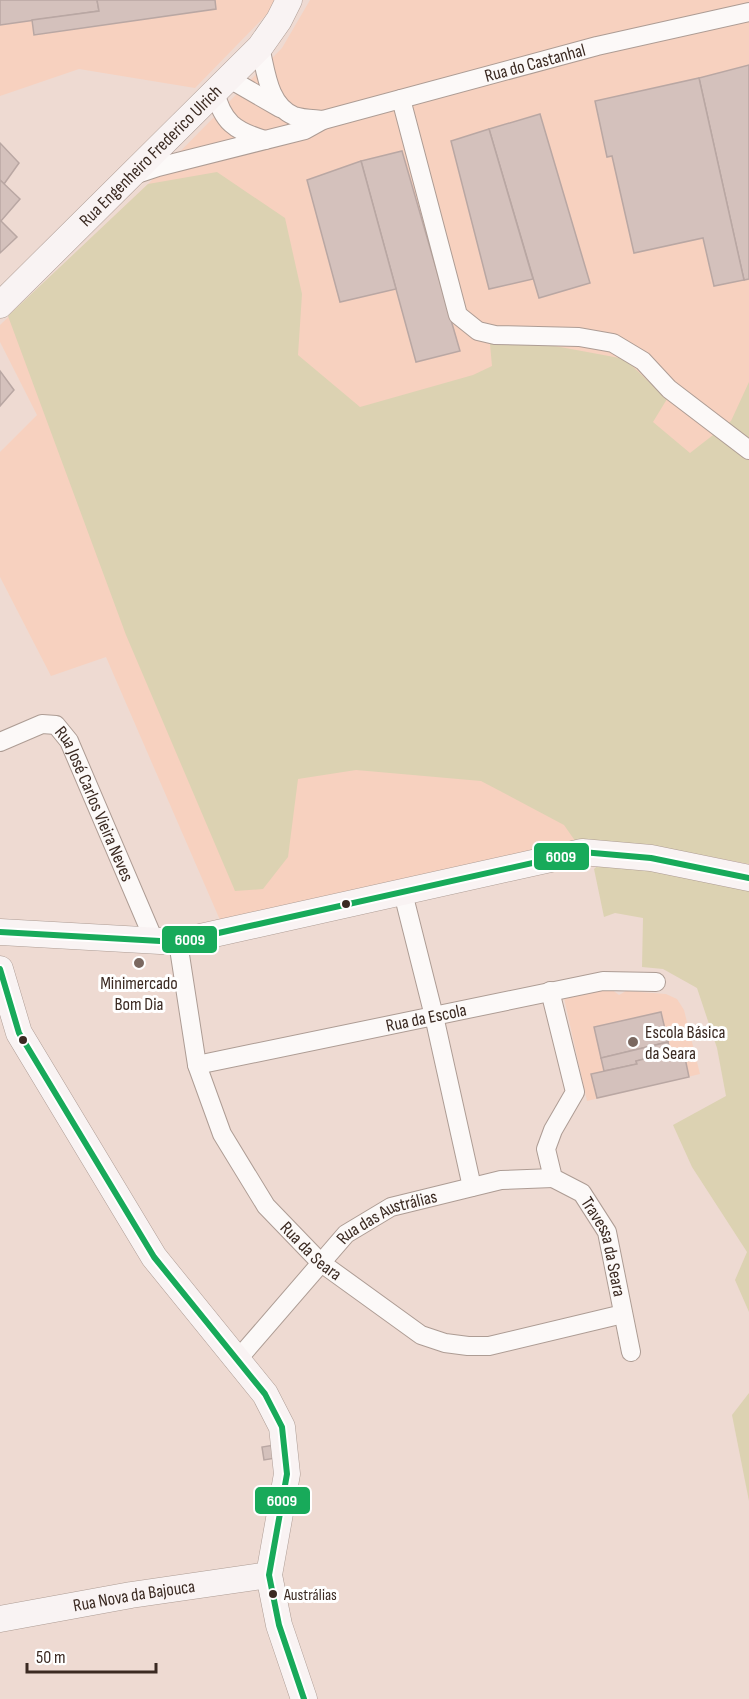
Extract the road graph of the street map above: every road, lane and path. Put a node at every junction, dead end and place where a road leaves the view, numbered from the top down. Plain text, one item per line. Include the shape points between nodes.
1 (289, 0) edge
2 (749, 12) edge
3 (260, 47) junction
4 (221, 84) junction
5 (401, 99) junction
6 (282, 109) junction
7 (322, 120) junction
8 (266, 140) junction
9 (131, 176) junction
10 (0, 305) edge
11 (749, 450) edge
12 (0, 741) edge
13 (749, 878) edge
14 (403, 893) junction
15 (0, 932) edge
16 (166, 941) junction
17 (0, 969) edge
18 (657, 982) dead end
19 (550, 992) junction
20 (434, 1016) junction
21 (197, 1065) junction
22 (554, 1178) junction
23 (472, 1187) junction
24 (320, 1262) junction
25 (623, 1314) junction
26 (631, 1352) dead end
27 (238, 1359) junction
28 (268, 1575) junction
29 (0, 1619) edge
30 (304, 1699) edge

1 - 3 street, Rua Engenheiro Frederico Ulrich
2 - 5 street, Rua do Castanhal via 597,46
3 - 4 street, Rua Engenheiro Frederico Ulrich
3 - 6 street via 270,89
4 - 6 street, Rua do Castanhal
4 - 8 street via 218,104 227,121 242,133
4 - 9 street, Rua Engenheiro Frederico Ulrich
5 - 7 street, Rua do Castanhal
5 - 11 street via 458,315 478,331 495,335 613,342
6 - 7 street, Rua do Castanhal via 296,117
7 - 8 street, Rua do Castanhal via 304,130
8 - 9 street, Rua do Castanhal
9 - 10 street, Rua Engenheiro Frederico Ulrich
12 - 16 street, Rua José Carlos Vieira Neves via 42,724 56,725 69,741
13 - 14 street via 651,858 582,852
14 - 16 street
14 - 20 street
15 - 16 street
16 - 21 street, Rua da Seara
17 - 27 street via 20,1033 154,1257
18 - 19 street, Rua da Escola via 603,981
19 - 20 street, Rua da Escola
19 - 22 street via 575,1092 546,1149
20 - 21 street, Rua da Escola
20 - 23 street
21 - 24 street, Rua da Seara via 222,1134 247,1178 266,1206
22 - 23 street, Rua das Austrálias via 501,1180
22 - 25 street, Travessa da Seara via 582,1194 607,1232
23 - 24 street, Rua das Austrálias via 391,1207 346,1234
24 - 25 street, Rua da Seara via 421,1335 445,1343 489,1346
24 - 27 street, Rua das Austrálias
25 - 26 street, Travessa da Seara
27 - 28 street via 265,1394 282,1427 287,1474
28 - 29 street, Rua Nova da Bajouca
28 - 30 street via 279,1625

